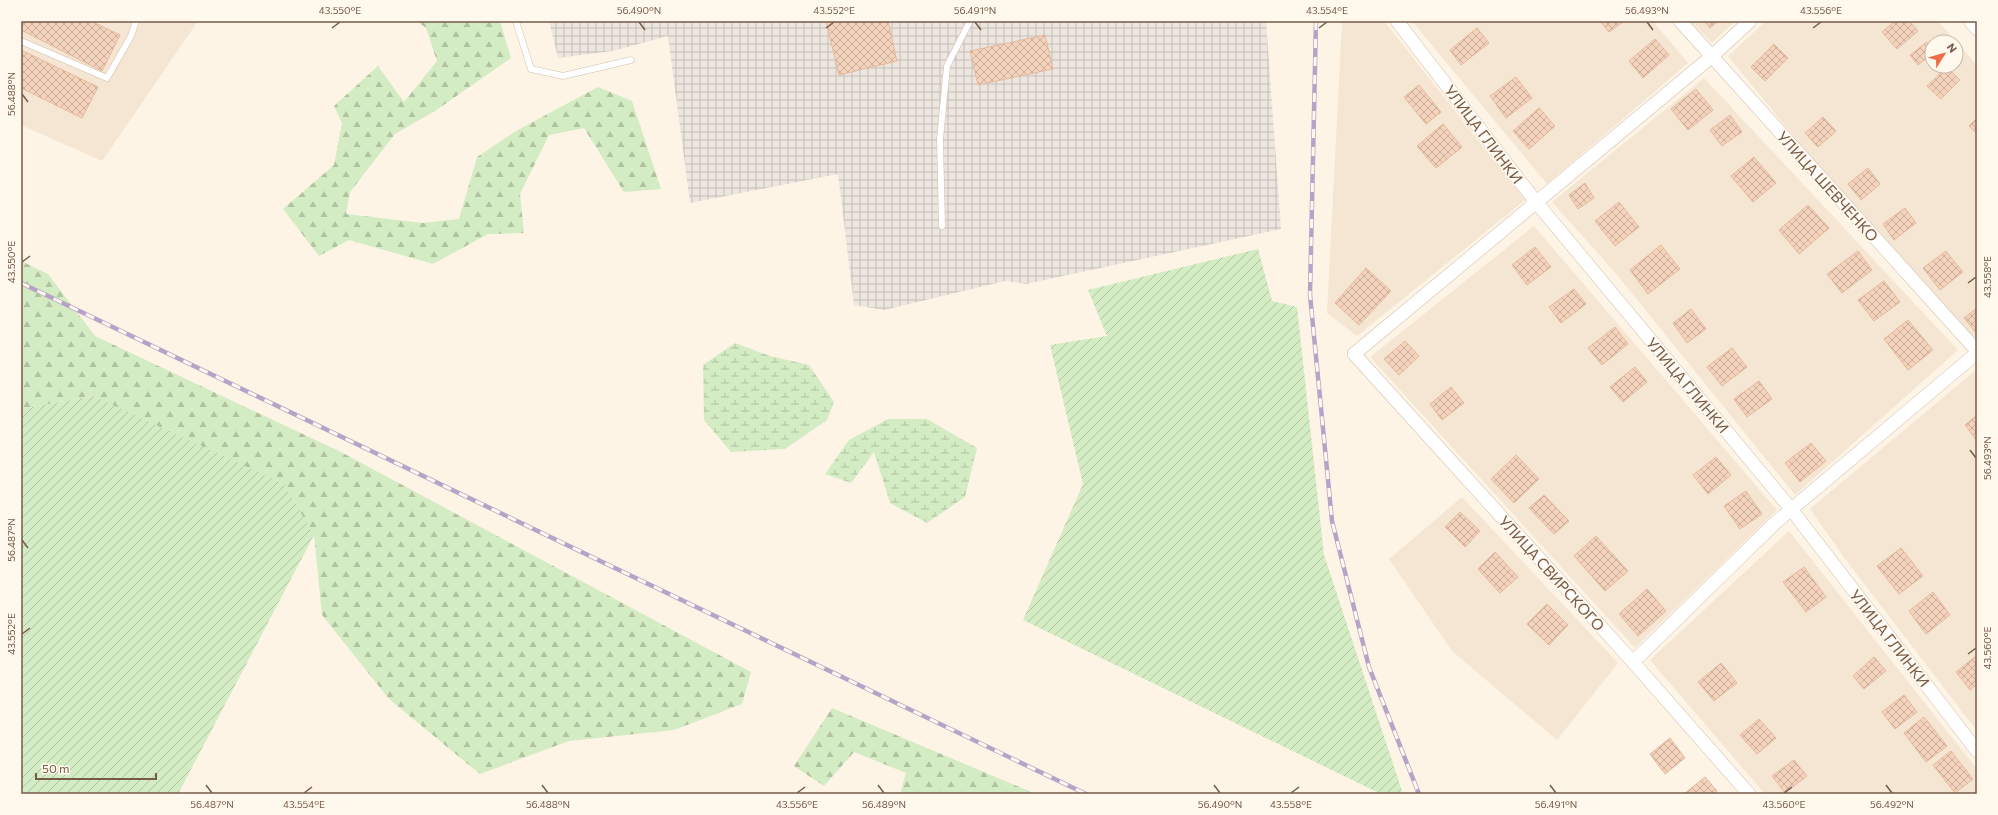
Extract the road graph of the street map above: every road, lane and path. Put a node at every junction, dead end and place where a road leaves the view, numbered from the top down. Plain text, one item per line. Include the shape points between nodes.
1 (136, 21) edge
2 (516, 21) edge
3 (970, 21) edge
4 (1397, 21) edge
5 (1680, 21) edge
6 (1750, 21) edge
7 (1970, 21) edge
8 (1977, 29) edge
9 (21, 41) edge
10 (1711, 57) junction
11 (631, 60) dead end
12 (1536, 202) junction
13 (942, 226) dead end
14 (1977, 352) edge
15 (1791, 509) junction
16 (1633, 662) junction
17 (1977, 751) edge
18 (1748, 794) edge

1 - 9 lane via 131,36 107,78
2 - 11 lane via 531,69 563,76
3 - 13 lane via 947,66 940,139
4 - 12 street, УЛИЦА ГЛИНКИ
5 - 10 street, УЛИЦА ШЕВЧЕНКО
6 - 10 street
7 - 8 street
10 - 12 street
10 - 14 street, УЛИЦА ШЕВЧЕНКО
12 - 15 street, УЛИЦА ГЛИНКИ
12 - 16 street, УЛИЦА СВИРСКОГО via 1354,354
14 - 15 street
15 - 16 street
15 - 17 street, УЛИЦА ГЛИНКИ
16 - 18 street, УЛИЦА СВИРСКОГО

